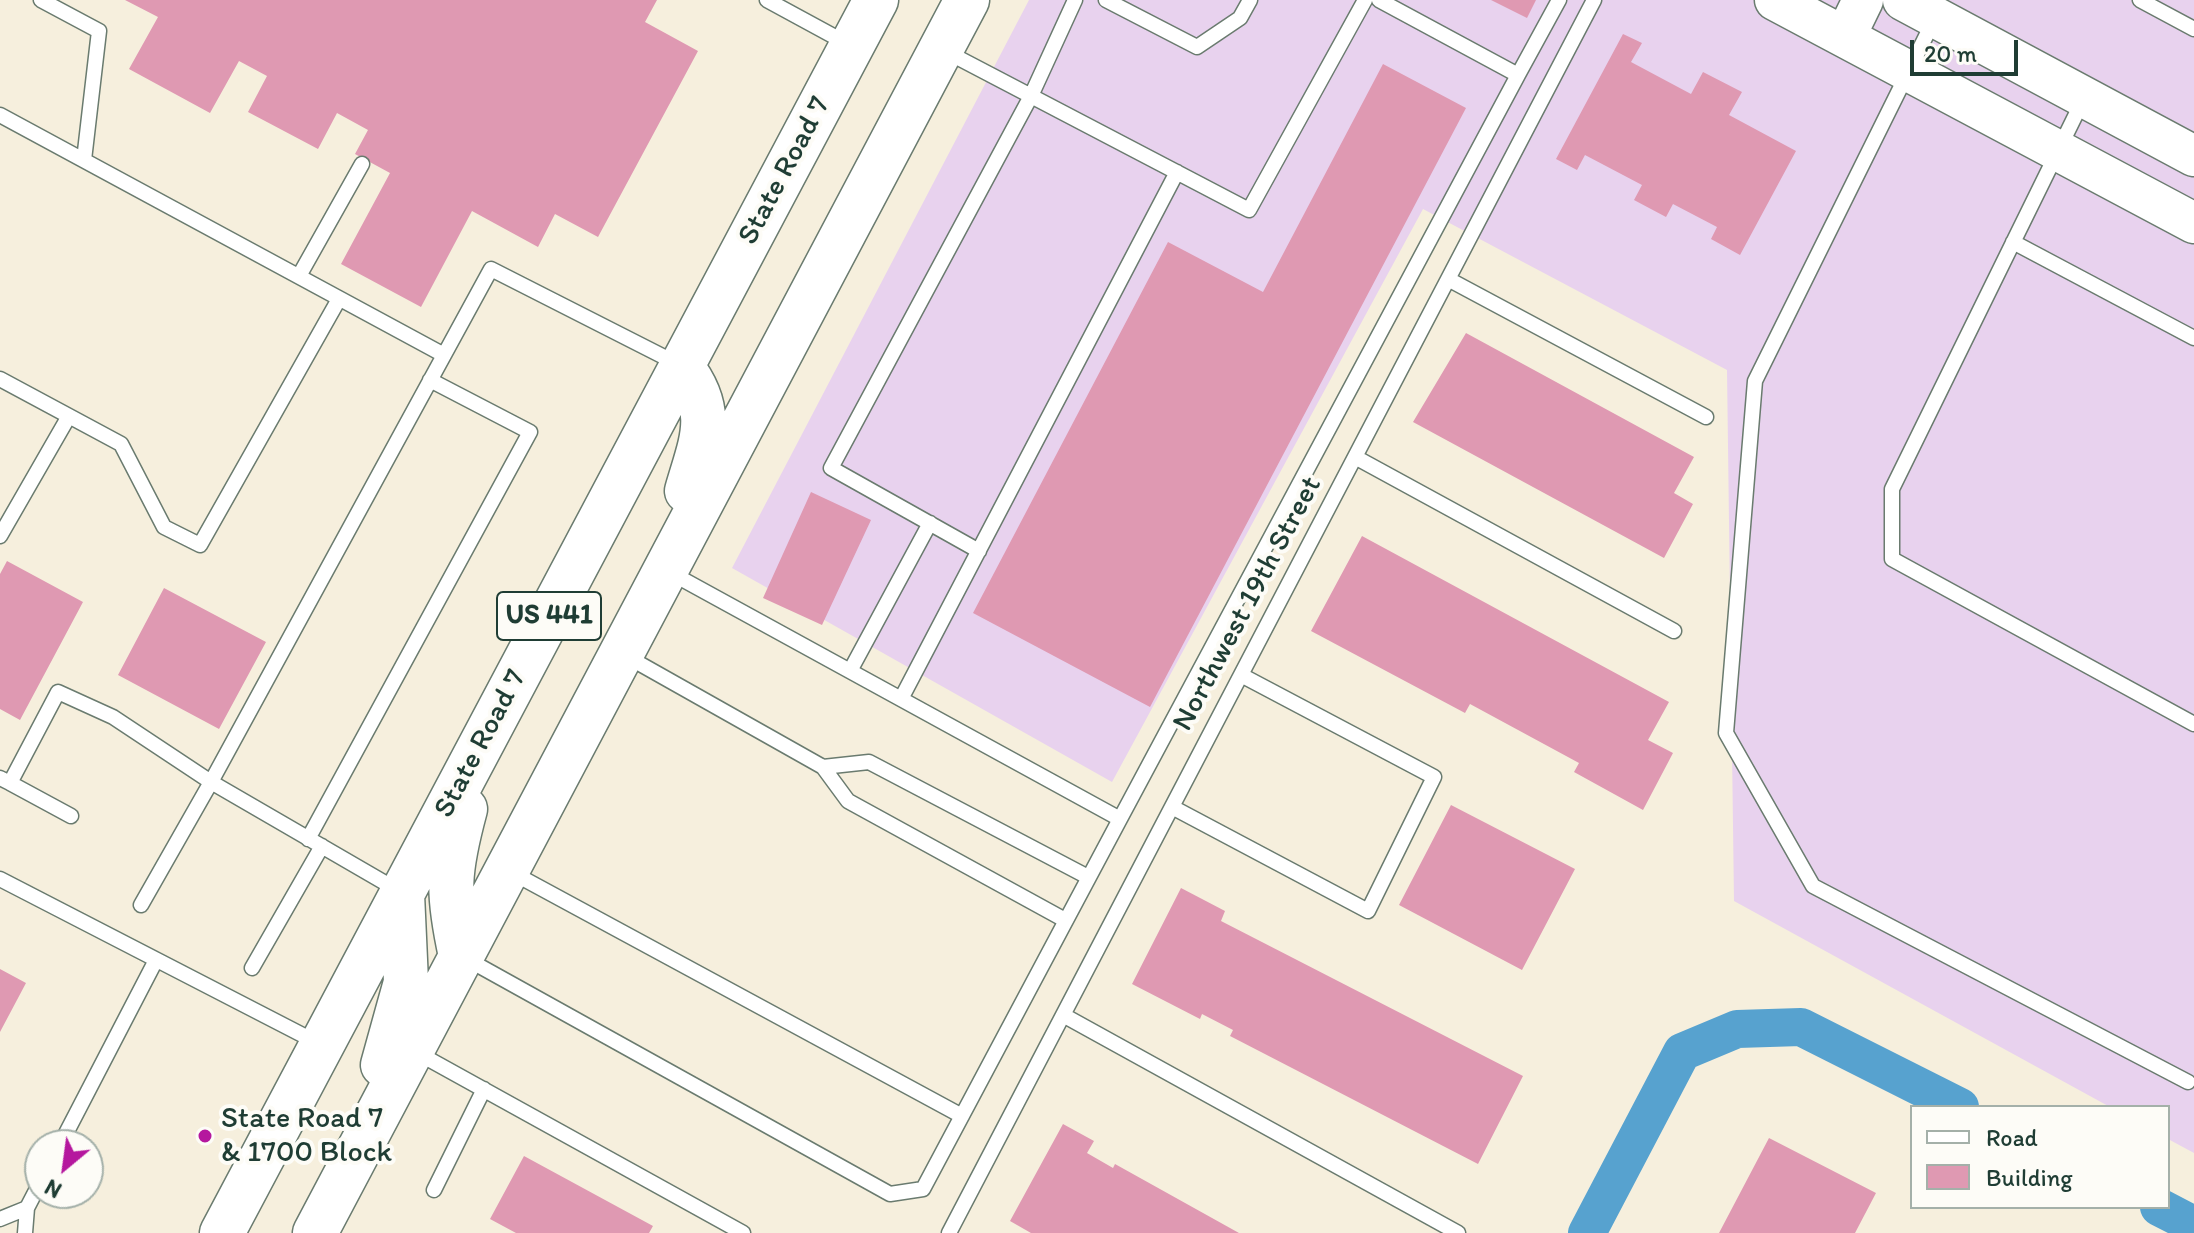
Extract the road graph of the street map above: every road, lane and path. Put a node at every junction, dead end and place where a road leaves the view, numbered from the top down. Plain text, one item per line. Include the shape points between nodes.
1 (41, 0) edge
2 (767, 0) edge
3 (876, 0) edge
4 (967, 0) edge
5 (1075, 0) edge
6 (1106, 0) edge
7 (1250, 0) edge
8 (1365, 0) edge
9 (1379, 0) edge
10 (1559, 0) edge
11 (1594, 0) edge
12 (1775, 0) edge
13 (1863, 0) edge
14 (2140, 0) edge
15 (1919, 9) edge
16 (2194, 29) edge
17 (1845, 37) junction
18 (851, 46) junction
19 (941, 49) junction
20 (1908, 70) junction
21 (1518, 75) junction
22 (1031, 96) junction
23 (2084, 97) junction
24 (0, 115) edge
25 (2059, 150) junction
26 (2194, 156) edge
27 (84, 160) junction
28 (362, 164) dead end
29 (1177, 172) junction
30 (2194, 223) edge
31 (2013, 242) junction
32 (299, 276) junction
33 (1448, 279) junction
34 (339, 299) junction
35 (2194, 338) edge
36 (444, 355) junction
37 (681, 366) junction
38 (0, 379) edge
39 (430, 380) junction
40 (69, 416) junction
41 (1706, 417) dead end
42 (1355, 457) junction
43 (930, 523) junction
44 (0, 536) edge
45 (979, 551) junction
46 (666, 570) junction
47 (1674, 631) dead end
48 (622, 654) junction
49 (850, 671) junction
50 (1241, 675) junction
51 (901, 699) junction
52 (2194, 724) edge
53 (487, 734) junction
54 (823, 767) junction
55 (5, 780) edge
56 (211, 782) junction
57 (1172, 807) junction
58 (71, 816) dead end
59 (1120, 819) junction
60 (308, 839) junction
61 (322, 846) junction
62 (507, 870) junction
63 (1088, 877) junction
64 (0, 879) edge
65 (402, 893) junction
66 (141, 905) dead end
67 (1065, 920) junction
68 (461, 956) junction
69 (156, 960) junction
70 (252, 968) dead end
71 (1063, 1015) junction
72 (322, 1045) junction
73 (412, 1049) junction
74 (2192, 1080) edge
75 (484, 1089) junction
76 (962, 1116) junction
77 (68, 1129) edge
78 (359, 1149) junction
79 (434, 1190) dead end
80 (25, 1209) edge
81 (27, 1209) edge
82 (0, 1219) edge
83 (25, 1233) edge
84 (222, 1233) edge
85 (315, 1233) edge
86 (743, 1233) edge
87 (949, 1233) edge
88 (1458, 1233) edge

1 - 27 lane via 99,31
2 - 18 lane
3 - 18 main road, State Road 7 / US 441
4 - 19 main road, US 441
5 - 22 lane
6 - 7 lane via 1197,47 1240,18
8 - 29 lane via 1249,210
9 - 21 lane
10 - 21 lane
11 - 33 lane, Northwest 19th Street
12 - 17 street
13 - 17 street
14 - 16 lane
15 - 20 lane
15 - 23 street
17 - 20 street
18 - 37 main road, State Road 7 / US 441
19 - 22 lane
19 - 46 main road, US 441
20 - 25 street
20 - 74 lane via 1755,381 1726,733 1813,886
21 - 59 lane
22 - 29 lane
22 - 43 lane via 831,468
23 - 25 lane
23 - 26 street
24 - 27 lane
25 - 30 street
25 - 31 lane
27 - 32 lane
28 - 32 lane
29 - 45 lane
31 - 35 lane
31 - 52 lane via 1892,489 1892,559
32 - 34 lane
33 - 41 lane
33 - 42 lane, Northwest 19th Street
34 - 36 lane
34 - 40 lane via 200,545 164,527 121,444
36 - 37 lane via 491,269
36 - 39 lane
37 - 46 main road via 699,389 706,423
37 - 53 main road, State Road 7 / US 441
38 - 40 lane
39 - 56 lane
39 - 60 lane via 530,432
40 - 44 lane
42 - 47 lane
42 - 50 lane, Northwest 19th Street
43 - 45 lane
43 - 49 lane
45 - 51 lane
46 - 48 main road, US 441
46 - 49 lane
48 - 54 lane
48 - 62 main road, US 441
49 - 51 lane
50 - 57 lane, Northwest 19th Street
50 - 57 lane via 1434,777 1368,911
51 - 59 lane
53 - 65 main road, State Road 7 / US 441
53 - 68 main road via 450,863 450,909
54 - 63 lane via 869,762
54 - 67 lane via 848,801
55 - 56 lane via 58,692 113,717
55 - 58 lane
56 - 60 lane
56 - 66 lane
57 - 71 lane, Northwest 19th Street
59 - 63 lane
60 - 61 lane
61 - 65 lane
61 - 70 lane
62 - 68 main road, US 441
62 - 76 lane
63 - 67 lane
64 - 69 lane
65 - 72 main road, State Road 7 / US 441
65 - 78 main road via 406,982
67 - 76 lane
68 - 73 main road, US 441
68 - 76 lane via 890,1194 923,1189
69 - 72 lane
69 - 77 lane
71 - 87 lane, Northwest 19th Street
71 - 88 lane
72 - 84 main road, State Road 7 / US 441
73 - 75 lane
73 - 78 main road, US 441
75 - 79 lane
75 - 86 lane
78 - 85 main road, US 441
80 - 82 lane
81 - 83 lane

